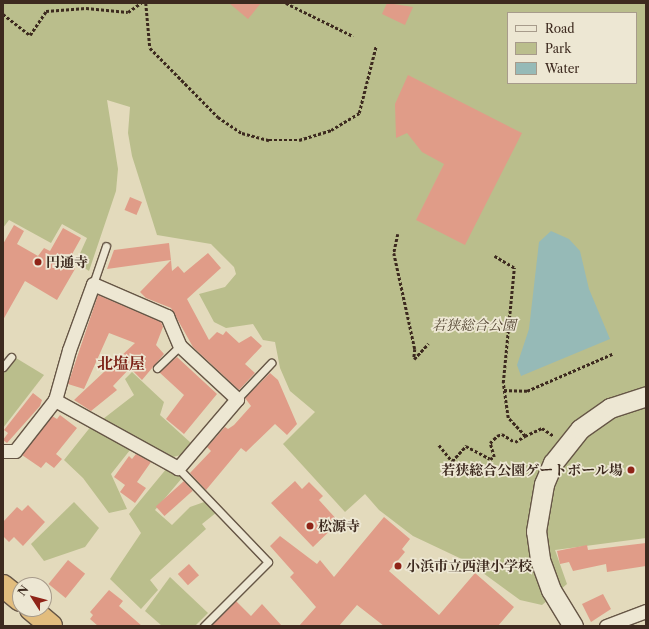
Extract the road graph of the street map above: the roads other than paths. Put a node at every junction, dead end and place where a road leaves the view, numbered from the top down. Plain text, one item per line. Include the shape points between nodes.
1 (106, 246) dead end
2 (93, 284) junction
3 (180, 346) junction
4 (11, 357) dead end
5 (271, 363) dead end
6 (3, 367) edge
7 (157, 368) dead end
8 (646, 396) edge
9 (55, 400) junction
10 (237, 400) junction
11 (3, 451) edge
12 (178, 468) junction
13 (3, 586) edge
14 (12, 593) edge
15 (646, 611) edge
16 (40, 617) edge
17 (51, 626) edge
18 (204, 626) edge
19 (573, 626) edge
20 (606, 626) edge

1 - 2 lane
2 - 3 street via 167,316
2 - 9 street via 68,350
3 - 7 lane
3 - 10 street
4 - 6 lane
5 - 10 lane
8 - 19 street via 610,408 580,428 553,463 544,484 536,531 540,559 551,590
9 - 11 street via 15,451
9 - 12 street
10 - 12 street
12 - 18 lane via 268,562
13 - 14 highway
15 - 20 street
16 - 17 highway

